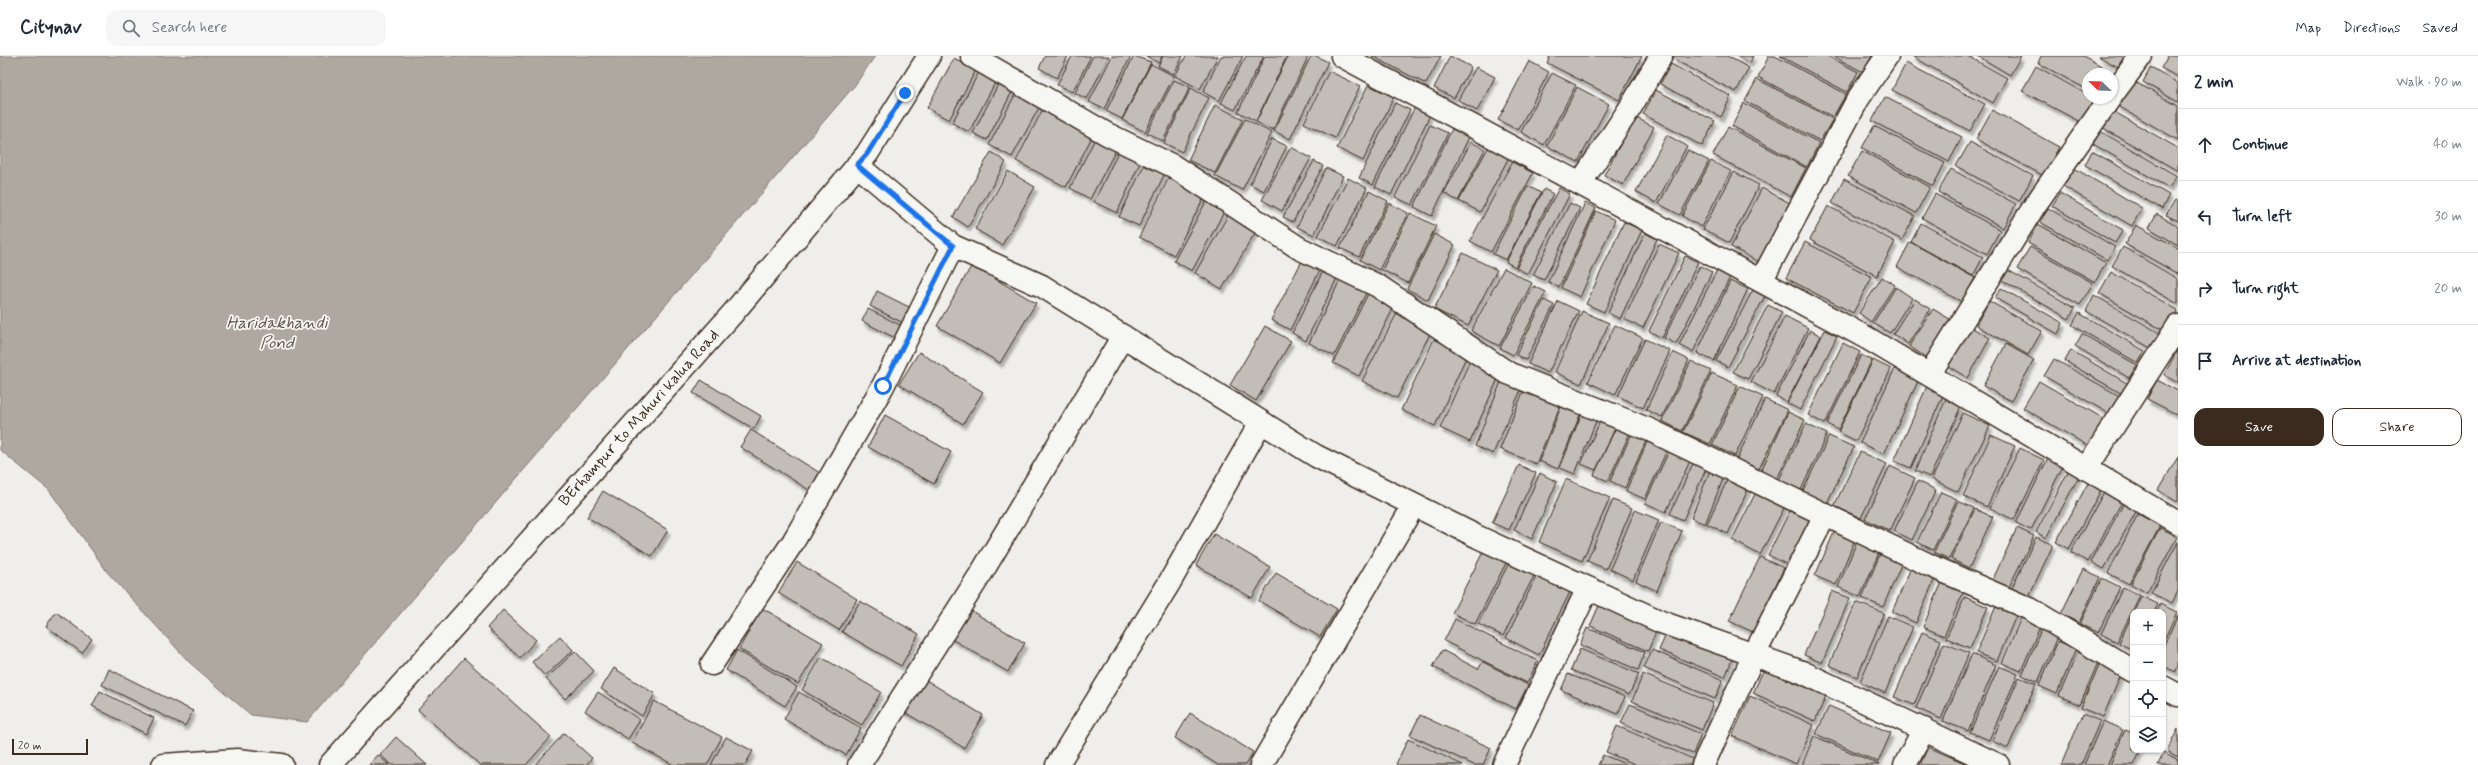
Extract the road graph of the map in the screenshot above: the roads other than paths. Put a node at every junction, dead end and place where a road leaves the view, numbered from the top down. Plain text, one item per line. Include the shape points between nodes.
1 (928, 56) edge
2 (972, 56) edge
3 (1342, 56) edge
4 (1661, 56) edge
5 (1887, 56) edge
6 (2141, 56) edge
7 (2118, 87) edge
8 (2106, 104) edge
9 (857, 165) junction
10 (1580, 184) junction
11 (953, 246) junction
12 (1761, 281) junction
13 (2178, 326) edge
14 (1123, 336) junction
15 (1929, 375) junction
16 (1261, 422) junction
17 (2086, 468) junction
18 (1414, 505) junction
19 (1825, 516) junction
20 (2178, 523) edge
21 (1588, 588) junction
22 (1754, 655) junction
23 (712, 664) dead end
24 (2130, 669) edge
25 (2166, 689) edge
26 (2178, 695) edge
27 (1924, 729) junction
28 (163, 765) edge
29 (282, 765) edge
30 (330, 765) edge
31 (860, 765) edge
32 (1057, 765) edge
33 (1261, 765) edge
34 (1504, 765) edge
35 (1703, 765) edge
36 (1905, 765) edge
37 (1998, 765) edge

1 - 9 street, BErhampur to Mahuri kalua Road via 867,154
2 - 19 street via 1107,134 1174,166 1299,248 1378,286 1508,373 1650,430
3 - 10 street
4 - 10 street
5 - 12 street via 1858,99
6 - 7 street
8 - 15 street via 2035,205
9 - 11 street
9 - 30 street, BErhampur to Mahuri kalua Road via 732,313
10 - 12 street
11 - 14 street via 1042,286
11 - 23 street via 876,400 793,542
12 - 15 street
13 - 17 street
14 - 16 street
14 - 31 street via 982,572
15 - 17 street
16 - 18 street via 1316,456
16 - 32 street via 1168,585
17 - 20 street
18 - 21 street
18 - 33 street
19 - 22 street
19 - 24 street via 2030,610
21 - 22 street via 1661,622
21 - 34 street
22 - 27 street via 1802,672
22 - 35 street
25 - 26 street
27 - 36 street
27 - 37 street
28 - 29 street via 237,760

